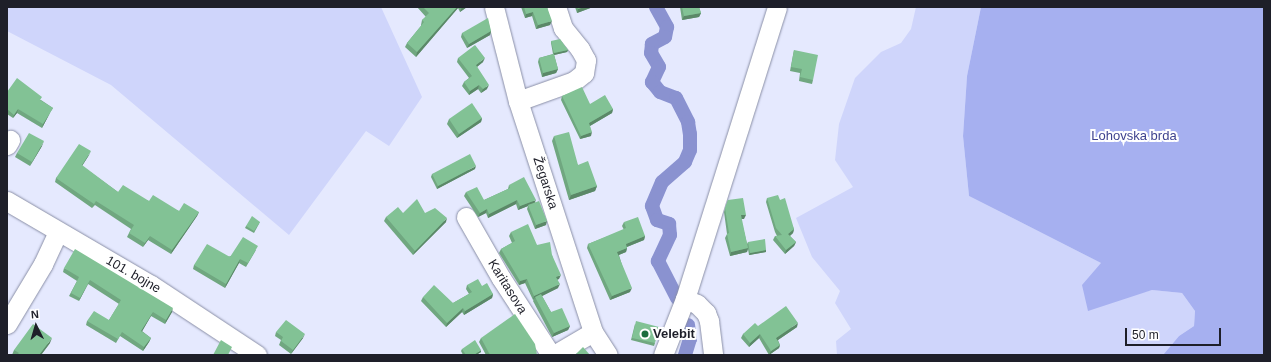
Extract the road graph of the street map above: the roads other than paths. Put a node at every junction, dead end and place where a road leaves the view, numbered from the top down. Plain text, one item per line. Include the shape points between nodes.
1 (494, 7) edge
2 (556, 7) edge
3 (777, 7) edge
4 (518, 101) junction
5 (7, 201) edge
6 (466, 217) dead end
7 (58, 232) junction
8 (685, 299) junction
9 (7, 324) edge
10 (593, 332) junction
11 (257, 355) edge
12 (551, 355) edge
13 (554, 355) edge
14 (608, 355) edge
15 (663, 355) edge
16 (713, 355) edge

1 - 4 street, Žegarska
2 - 4 street via 563,28 586,60 584,73 574,81
3 - 8 street
4 - 10 street, Žegarska
5 - 7 street, 101. bojne
6 - 12 street, Karitasova via 501,278
7 - 9 street via 43,264
7 - 11 street, 101. bojne via 151,285
8 - 15 street
8 - 16 street via 697,304 706,313
10 - 13 street
10 - 14 street, Žegarska

